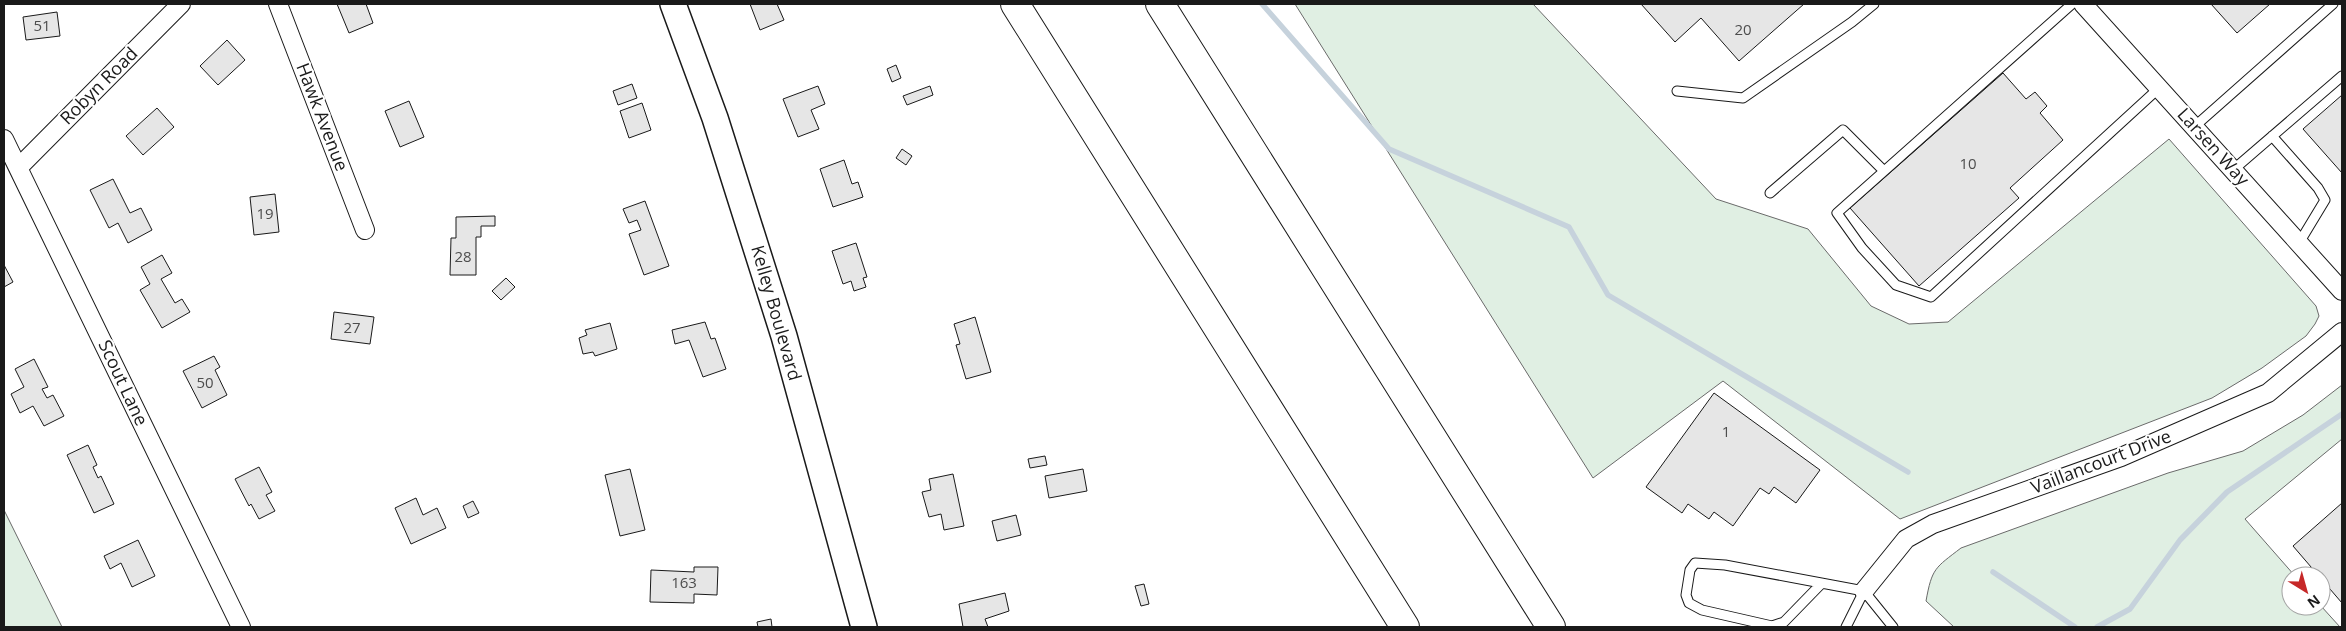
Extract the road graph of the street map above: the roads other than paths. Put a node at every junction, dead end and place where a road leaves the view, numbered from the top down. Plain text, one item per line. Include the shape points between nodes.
1 (181, 4) edge
2 (278, 4) edge
3 (673, 4) edge
4 (1015, 4) edge
5 (1160, 4) edge
6 (1874, 4) edge
7 (2072, 4) edge
8 (2083, 4) edge
9 (2333, 4) edge
10 (2342, 76) edge
11 (2159, 88) junction
12 (1677, 91) dead end
13 (2194, 127) junction
14 (2272, 136) junction
15 (4, 139) edge
16 (18, 168) junction
17 (2233, 170) junction
18 (1884, 171) junction
19 (1770, 193) dead end
20 (365, 230) dead end
21 (2299, 243) junction
22 (2342, 291) edge
23 (2342, 332) edge
24 (1822, 583) junction
25 (1864, 591) junction
26 (241, 627) edge
27 (864, 627) edge
28 (1405, 627) edge
29 (1551, 627) edge
30 (1846, 627) edge
31 (1893, 627) edge

1 - 16 street, Robyn Road
2 - 20 street, Hawk Avenue
3 - 27 main road, Kelley Boulevard via 715,118 784,336
4 - 28 highway
5 - 29 highway
6 - 12 lane via 1743,98
7 - 18 lane
8 - 11 street, Larsen Way
9 - 13 lane
10 - 14 lane
11 - 13 street, Larsen Way
11 - 18 lane via 1931,297 1896,285 1862,248 1837,213
13 - 17 street, Larsen Way
14 - 17 lane
14 - 21 lane via 2325,200
15 - 16 street, Scout Lane
16 - 26 street, Scout Lane
17 - 21 street, Larsen Way
18 - 19 lane via 1843,130
21 - 22 street, Larsen Way
23 - 25 street, Vaillancourt Drive via 2268,392 2121,457 1933,524 1906,539
24 - 24 lane via 1704,562 1696,563 1690,570 1686,595 1689,603 1702,610 1772,626 1784,622
24 - 25 lane
25 - 30 lane
25 - 31 lane

